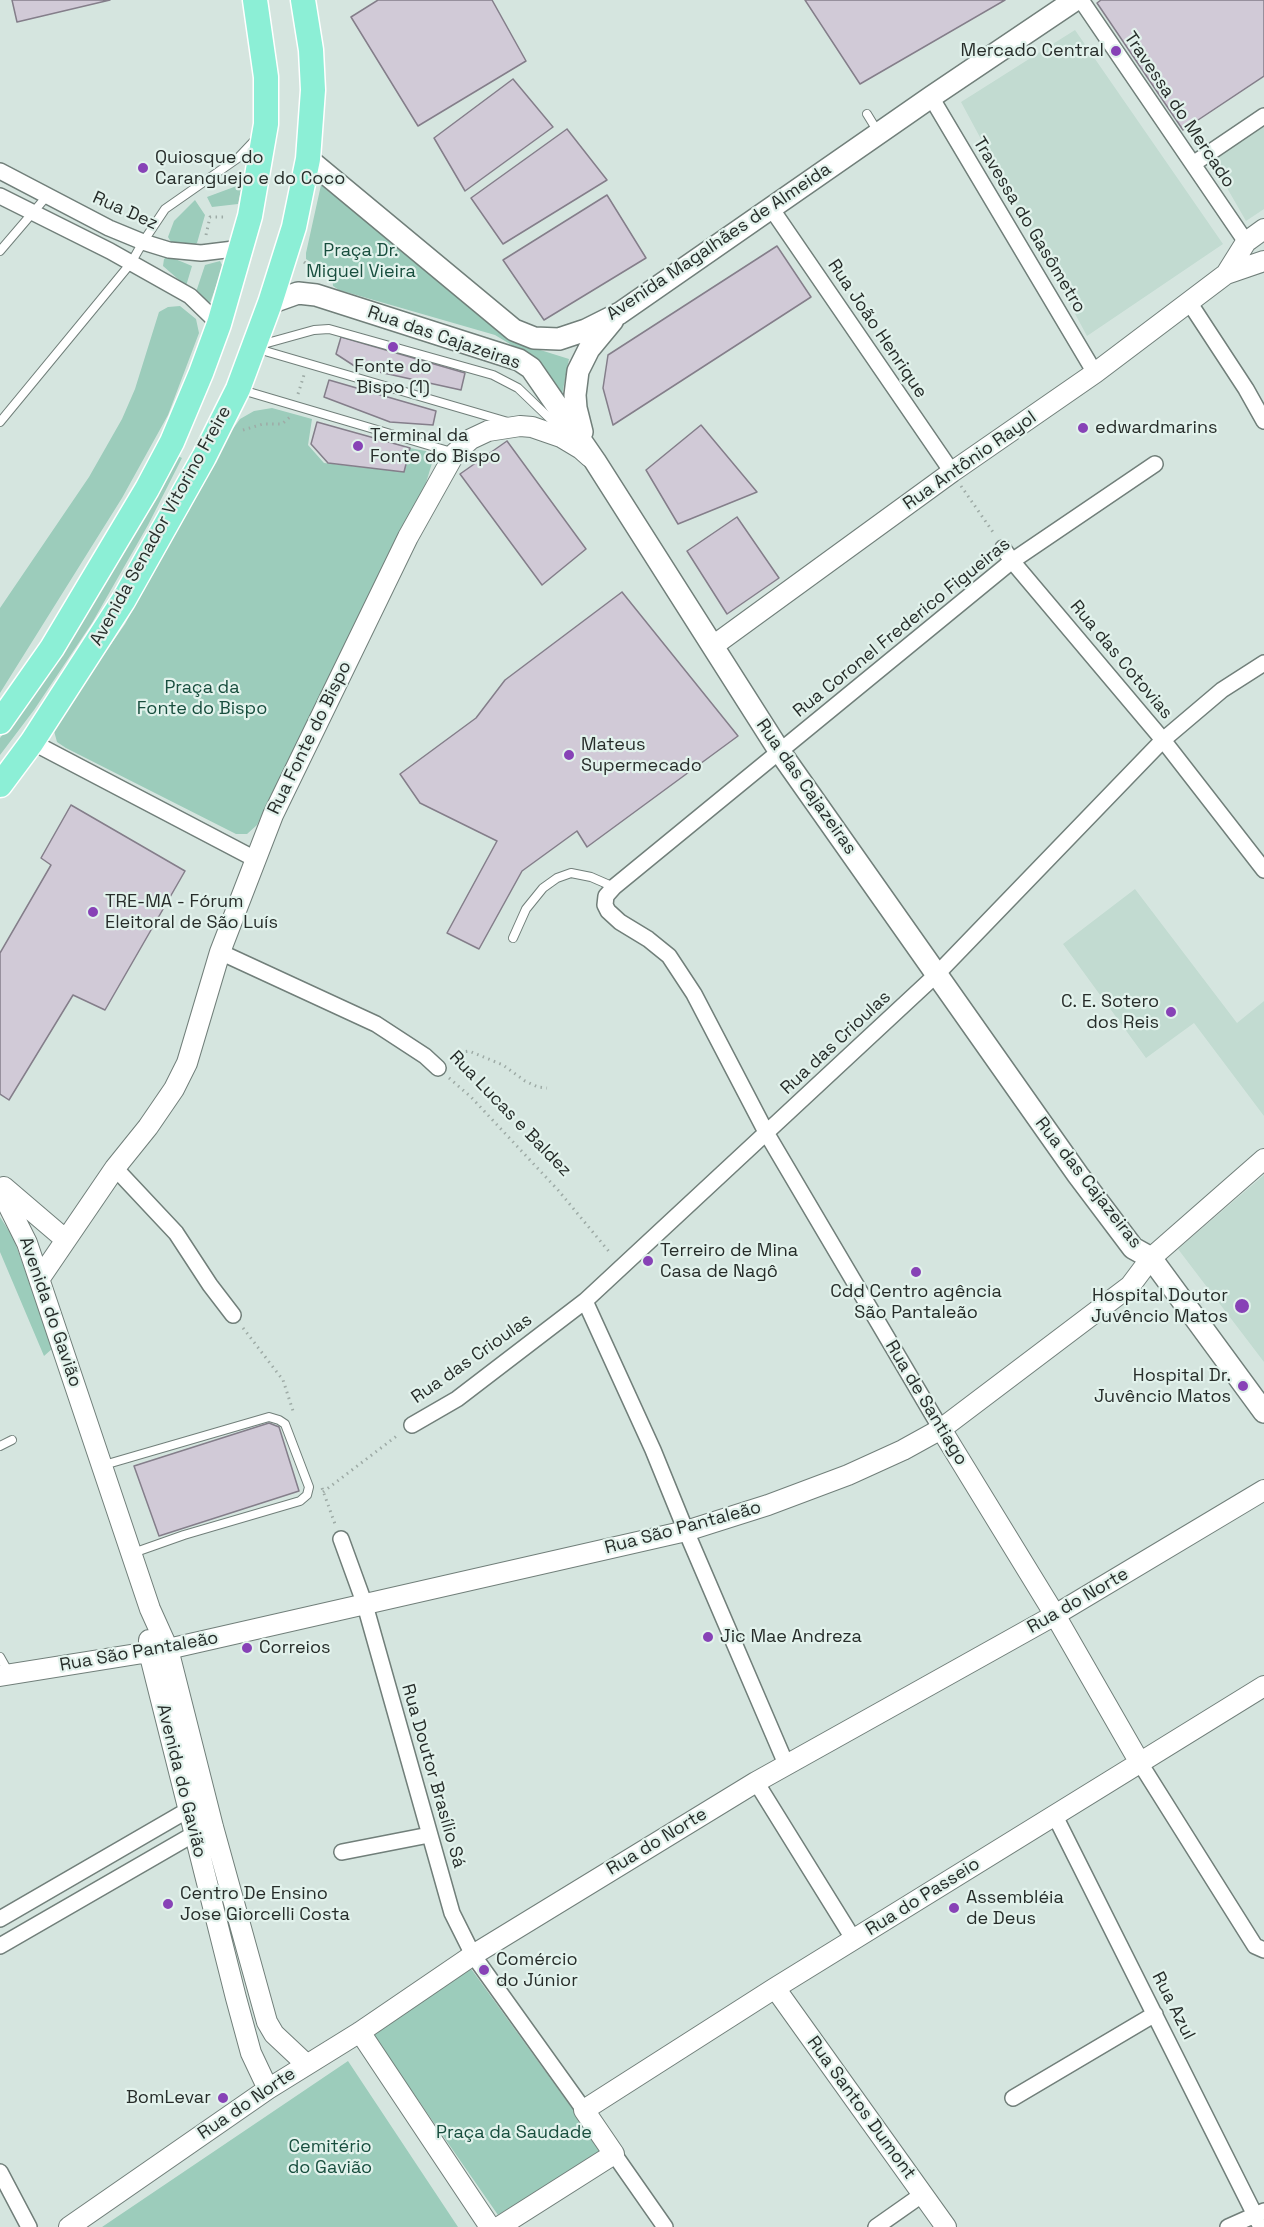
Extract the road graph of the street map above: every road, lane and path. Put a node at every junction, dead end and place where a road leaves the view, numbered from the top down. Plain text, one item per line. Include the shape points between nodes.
1 (255, 0) edge
2 (303, 0) edge
3 (1075, 0) edge
4 (1081, 0) edge
5 (931, 97) junction
6 (867, 114) dead end
7 (1264, 116) edge
8 (266, 124) junction
9 (879, 133) junction
10 (308, 159) junction
11 (1193, 164) junction
12 (0, 171) edge
13 (0, 196) edge
14 (47, 196) junction
15 (771, 208) junction
16 (33, 213) junction
17 (1264, 230) edge
18 (142, 242) junction
19 (1246, 243) junction
20 (242, 248) junction
21 (0, 251) edge
22 (1264, 261) edge
23 (131, 263) junction
24 (1226, 274) junction
25 (270, 303) junction
26 (1189, 303) junction
27 (620, 313) junction
28 (219, 324) junction
29 (253, 347) junction
30 (1095, 373) junction
31 (238, 388) junction
32 (1264, 421) edge
33 (0, 422) edge
34 (520, 426) junction
35 (455, 453) junction
36 (592, 460) junction
37 (1155, 464) dead end
38 (952, 472) junction
39 (1003, 548) joint
40 (1012, 561) junction
41 (713, 646) junction
42 (1264, 663) edge
43 (0, 722) edge
44 (1163, 740) junction
45 (33, 742) junction
46 (780, 752) junction
47 (0, 785) edge
48 (255, 859) junction
49 (1264, 870) edge
50 (614, 887) junction
51 (605, 905) joint
52 (513, 938) dead end
53 (220, 952) junction
54 (937, 975) junction
55 (438, 1068) junction
56 (547, 1088) dead end
57 (767, 1134) junction
58 (1264, 1160) edge
59 (115, 1168) junction
60 (0, 1183) edge
61 (0, 1189) edge
62 (66, 1240) junction
63 (1151, 1258) junction
64 (621, 1268) junction
65 (40, 1278) junction
66 (585, 1301) junction
67 (233, 1315) dead end
68 (1264, 1412) edge
69 (412, 1425) joint
70 (941, 1429) junction
71 (12, 1440) dead end
72 (0, 1446) edge
73 (103, 1465) junction
74 (1264, 1490) edge
75 (323, 1492) dead end
76 (686, 1531) junction
77 (341, 1539) dead end
78 (132, 1554) junction
79 (365, 1605) junction
80 (1055, 1615) junction
81 (158, 1651) junction
82 (0, 1657) edge
83 (5, 1676) edge
84 (1263, 1689) edge
85 (1140, 1763) junction
86 (786, 1764) junction
87 (756, 1782) junction
88 (207, 1803) junction
89 (188, 1810) junction
90 (1055, 1816) junction
91 (213, 1827) junction
92 (194, 1834) junction
93 (429, 1835) junction
94 (342, 1852) dead end
95 (80, 1872) junction
96 (92, 1892) junction
97 (0, 1919) edge
98 (854, 1940) junction
99 (0, 1946) edge
100 (1264, 1950) edge
101 (472, 1955) junction
102 (775, 1988) junction
103 (258, 1992) junction
104 (236, 1998) junction
105 (1155, 2014) junction
106 (360, 2031) junction
107 (306, 2064) junction
108 (268, 2089) junction
109 (1013, 2098) dead end
110 (584, 2110) junction
111 (614, 2154) junction
112 (0, 2172) edge
113 (923, 2194) junction
114 (1260, 2218) edge
115 (661, 2225) edge
116 (29, 2227) edge
117 (69, 2227) edge
118 (490, 2227) edge
119 (499, 2227) edge
120 (876, 2227) edge
121 (946, 2227) edge
122 (1228, 2227) edge

1 - 8 main road, Avenida Senador Vitorino Freire via 266,77
2 - 10 main road, Avenida Senador Vitorino Freire via 313,90
3 - 5 main road, Avenida Magalhães de Almeida
4 - 11 street, Travessa do Mercado
5 - 9 main road, Avenida Magalhães de Almeida
5 - 30 street, Travessa do Gasômetro
6 - 9 lane
7 - 11 street
8 - 18 lane via 238,158 165,209
8 - 20 main road, Avenida Senador Vitorino Freire
9 - 15 main road, Avenida Magalhães de Almeida
10 - 25 main road, Avenida Senador Vitorino Freire via 294,227
10 - 27 main road, Avenida Magalhães de Almeida via 524,335 559,339
11 - 19 street, Travessa do Mercado
12 - 14 street, Rua Dez
13 - 16 street
14 - 16 lane
14 - 18 street, Rua Dez
15 - 27 main road, Avenida Magalhães de Almeida
15 - 38 street, Rua João Henrique
16 - 21 lane
16 - 23 street
17 - 19 street, Rua Antônio Rayol
18 - 20 street, Rua Dez via 201,254
18 - 23 lane
19 - 24 street, Rua Antônio Rayol
20 - 28 main road, Avenida Senador Vitorino Freire
22 - 24 street, Rua Antônio Rayol
23 - 28 street via 190,296
23 - 33 lane
24 - 26 street, Rua Antônio Rayol
25 - 29 main road, Avenida Senador Vitorino Freire
25 - 36 main road, Rua das Cajazeiras via 298,293 316,295 519,360 536,374
26 - 30 street, Rua Antônio Rayol
26 - 32 street
27 - 36 main road via 582,359 576,382 578,421
28 - 43 main road, Avenida Senador Vitorino Freire via 172,442 147,489 52,648
29 - 31 main road, Avenida Senador Vitorino Freire
29 - 34 lane
29 - 36 lane via 328,329 493,375 518,388
30 - 38 street, Rua Antônio Rayol
31 - 35 lane
31 - 45 main road, Avenida Senador Vitorino Freire via 123,601
34 - 35 street, Rua Fonte do Bispo via 488,431
34 - 36 street, Rua Fonte do Bispo via 548,432
35 - 48 street, Rua Fonte do Bispo via 402,547
36 - 41 main road, Rua das Cajazeiras
37 - 40 street, Rua Coronel Frederico Figueiras
38 - 39 path
38 - 41 street, Rua Antônio Rayol
39 - 40 street, Rua das Cotovias
40 - 44 street, Rua das Cotovias
40 - 46 street, Rua Coronel Frederico Figueiras
41 - 46 main road, Rua das Cajazeiras
42 - 44 street, Rua das Crioulas via 1222,690
44 - 49 street, Rua das Cotovias
44 - 54 street, Rua das Crioulas
45 - 47 main road, Avenida Senador Vitorino Freire
45 - 48 street
46 - 50 street, Rua Coronel Frederico Figueiras
46 - 54 main road, Rua das Cajazeiras
48 - 53 street, Rua Fonte do Bispo
50 - 51 street, Rua Coronel Frederico Figueiras via 606,896
50 - 52 lane via 571,873 557,878 526,909
51 - 57 street, Rua de Santiago via 621,922 669,956 694,994
53 - 55 street, Rua Lucas e Baldez via 376,1024
53 - 59 street, Rua Fonte do Bispo via 187,1063 161,1108
54 - 57 street, Rua das Crioulas
54 - 63 main road, Rua das Cajazeiras via 1133,1248
55 - 56 path via 455,1053 469,1051
55 - 64 path, Rua Lucas e Baldez via 519,1148 591,1228
57 - 64 street, Rua das Crioulas
57 - 70 street, Rua de Santiago
58 - 63 street, Rua São Pantaleão
59 - 62 street, Rua Fonte do Bispo
59 - 67 street via 176,1233
60 - 62 street
61 - 65 street, Avenida do Gavião
62 - 65 street, Rua Fonte do Bispo
63 - 68 main road, Rua das Cajazeiras
63 - 70 street, Rua São Pantaleão via 1130,1286
64 - 66 street, Rua das Crioulas
65 - 73 street, Avenida do Gavião
66 - 69 street, Rua das Crioulas via 457,1399
66 - 76 street
69 - 75 path
70 - 76 street, Rua São Pantaleão via 848,1475
70 - 80 street, Rua de Santiago
71 - 72 lane
73 - 78 street, Avenida do Gavião
73 - 78 lane via 269,1417 285,1424 309,1487 307,1496 300,1501
74 - 80 street, Rua do Norte
76 - 79 street, Rua São Pantaleão
76 - 86 street
77 - 79 street
78 - 81 street, Avenida do Gavião via 150,1609
79 - 81 street, Rua São Pantaleão
79 - 93 street, Rua Doutor Brasílio Sá
80 - 85 street, Rua de Santiago
80 - 86 street, Rua do Norte
81 - 83 street, Rua São Pantaleão
81 - 88 street, Avenida do Gavião
81 - 89 street, Avenida do Gavião
82 - 83 lane
84 - 85 street, Rua do Passeio
85 - 90 street, Rua do Passeio
85 - 100 street via 1255,1946
86 - 87 street, Rua do Norte
87 - 98 street
87 - 101 street, Rua do Norte
88 - 89 street
88 - 91 street, Avenida do Gavião
89 - 92 street, Avenida do Gavião
89 - 95 street
90 - 98 street, Rua do Passeio
90 - 105 street, Rua Azul
91 - 92 street
91 - 103 street, Avenida do Gavião
92 - 96 street
92 - 104 street, Avenida do Gavião
93 - 94 street
93 - 101 street, Rua Doutor Brasílio Sá via 452,1913
95 - 96 street
95 - 97 street
96 - 99 street
98 - 102 street, Rua do Passeio
101 - 106 street, Rua do Norte
101 - 110 street, Rua Doutor Brasílio Sá
102 - 110 street, Rua do Passeio
102 - 113 street, Rua Santos Dumont
103 - 104 street
103 - 107 street, Avenida do Gavião via 274,2034
104 - 108 street, Avenida do Gavião via 251,2054
105 - 109 street
105 - 114 street, Rua Azul
106 - 107 street, Rua do Norte
106 - 118 street
107 - 108 street, Rua do Norte
108 - 117 street, Rua do Norte
110 - 111 street
111 - 115 street
111 - 119 street
112 - 116 street
113 - 120 street
113 - 121 street, Rua Santos Dumont
114 - 122 street

